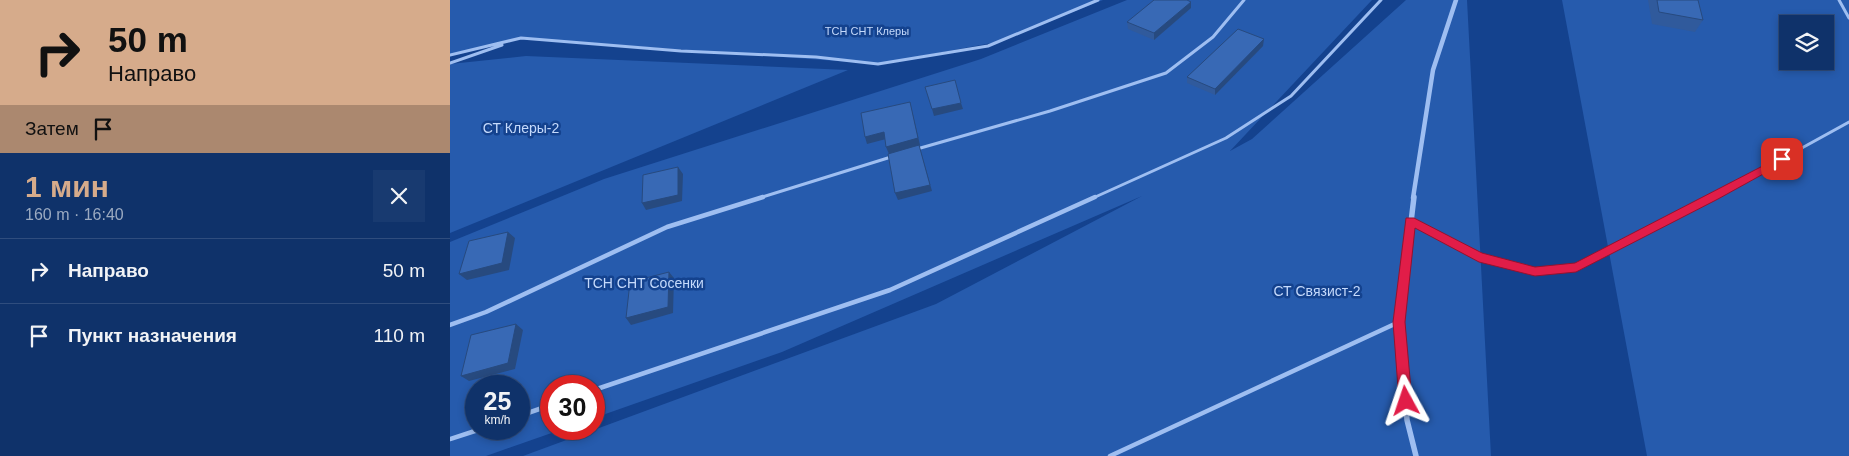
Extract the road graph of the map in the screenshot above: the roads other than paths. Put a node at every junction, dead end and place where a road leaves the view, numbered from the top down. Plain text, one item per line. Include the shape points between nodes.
1 (1098, 0) edge
2 (1244, 0) edge
3 (1381, 0) edge
4 (1456, 0) edge
5 (1839, 0) edge
6 (1849, 18) edge
7 (521, 38) junction
8 (450, 54) edge
9 (450, 63) edge
10 (1849, 122) edge
11 (909, 152) edge
12 (900, 154) edge
13 (1410, 221) junction
14 (1399, 322) junction
15 (450, 325) edge
16 (605, 386) edge
17 (465, 434) edge
18 (450, 439) edge
19 (1110, 456) edge
20 (1416, 456) edge

1 - 7 lane via 988,46 878,64
2 - 11 lane via 1212,37 1166,73
3 - 16 lane via 1291,96 1226,138 890,290
4 - 13 street via 1433,70
5 - 6 lane
7 - 8 lane
7 - 9 lane
10 - 13 lane via 1576,267 1535,272 1479,257
12 - 15 lane via 667,227 486,312
13 - 14 street
14 - 19 lane
14 - 20 street via 1407,420
17 - 18 lane

